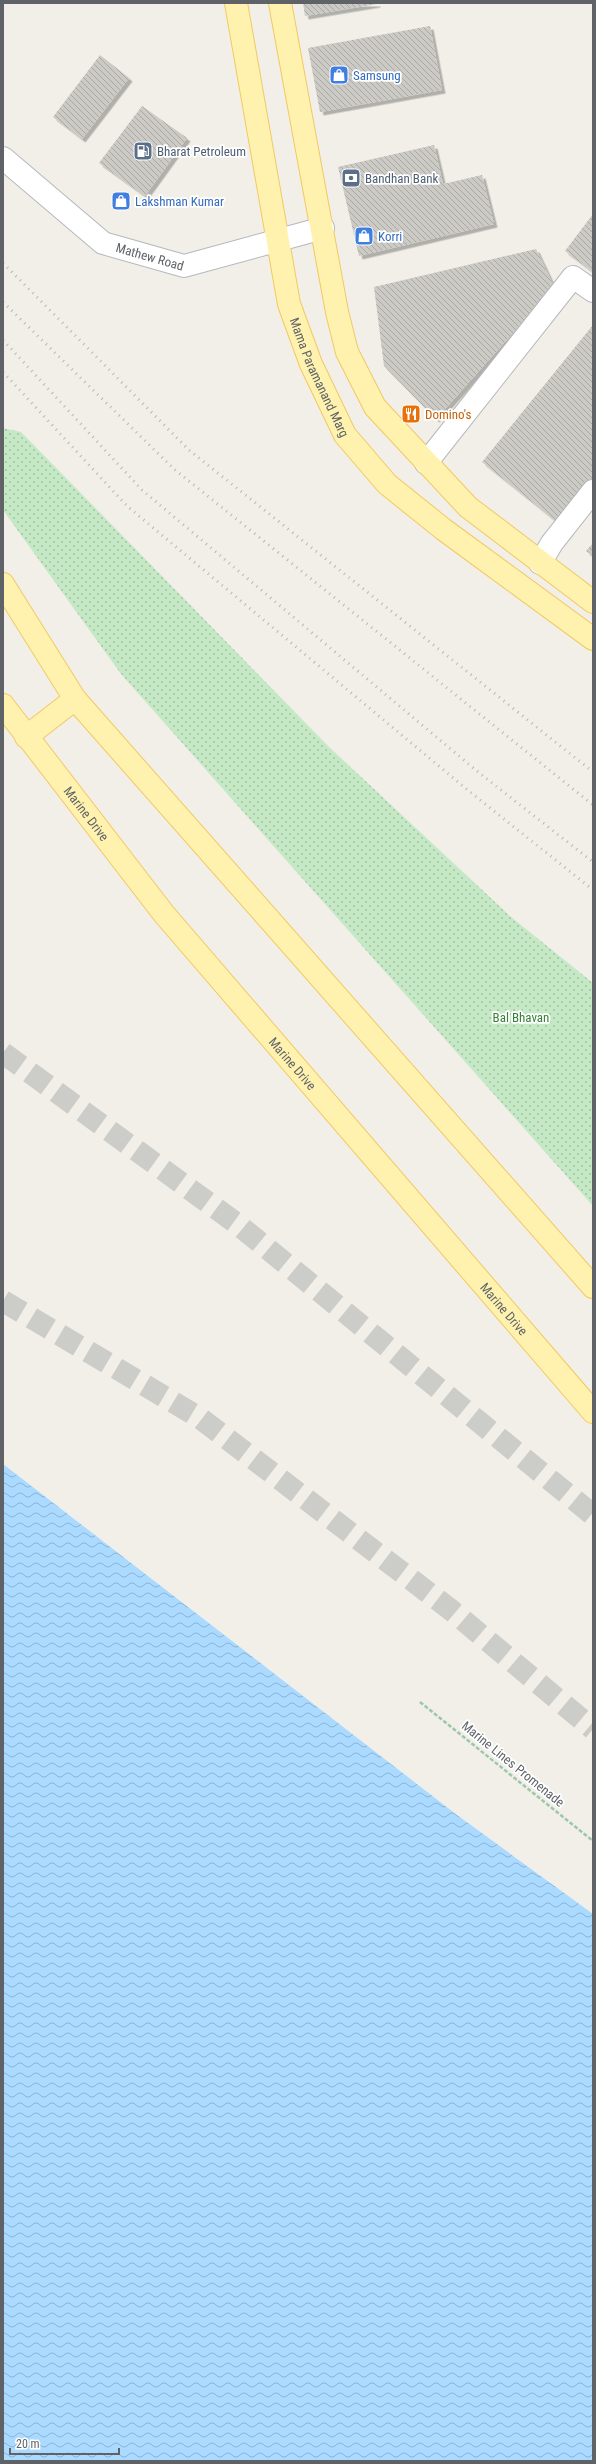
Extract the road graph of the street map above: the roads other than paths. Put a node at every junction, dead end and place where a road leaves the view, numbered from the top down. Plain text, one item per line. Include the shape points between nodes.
1 (236, 3) edge
2 (280, 3) edge
3 (3, 158) edge
4 (323, 228) junction
5 (277, 241) junction
6 (593, 292) edge
7 (426, 462) junction
8 (593, 490) edge
9 (540, 563) junction
10 (3, 584) edge
11 (593, 602) edge
12 (593, 639) edge
13 (75, 699) junction
14 (3, 705) edge
15 (26, 737) junction
16 (593, 1287) edge
17 (593, 1412) edge

1 - 5 main road, Mama Paramanand Marg
2 - 4 main road
3 - 5 street, Mathew Road via 103,243 184,266
4 - 5 street, Mathew Road
4 - 7 main road via 337,312 347,352 375,407
5 - 12 main road, Mama Paramanand Marg via 290,304 311,364 345,436 387,484 443,529
6 - 7 street via 573,277
7 - 9 main road via 468,507
8 - 9 street via 552,542
9 - 11 main road
10 - 13 main road
13 - 15 main road
13 - 16 main road
14 - 15 main road, Marine Drive
15 - 17 main road, Marine Drive via 164,914

